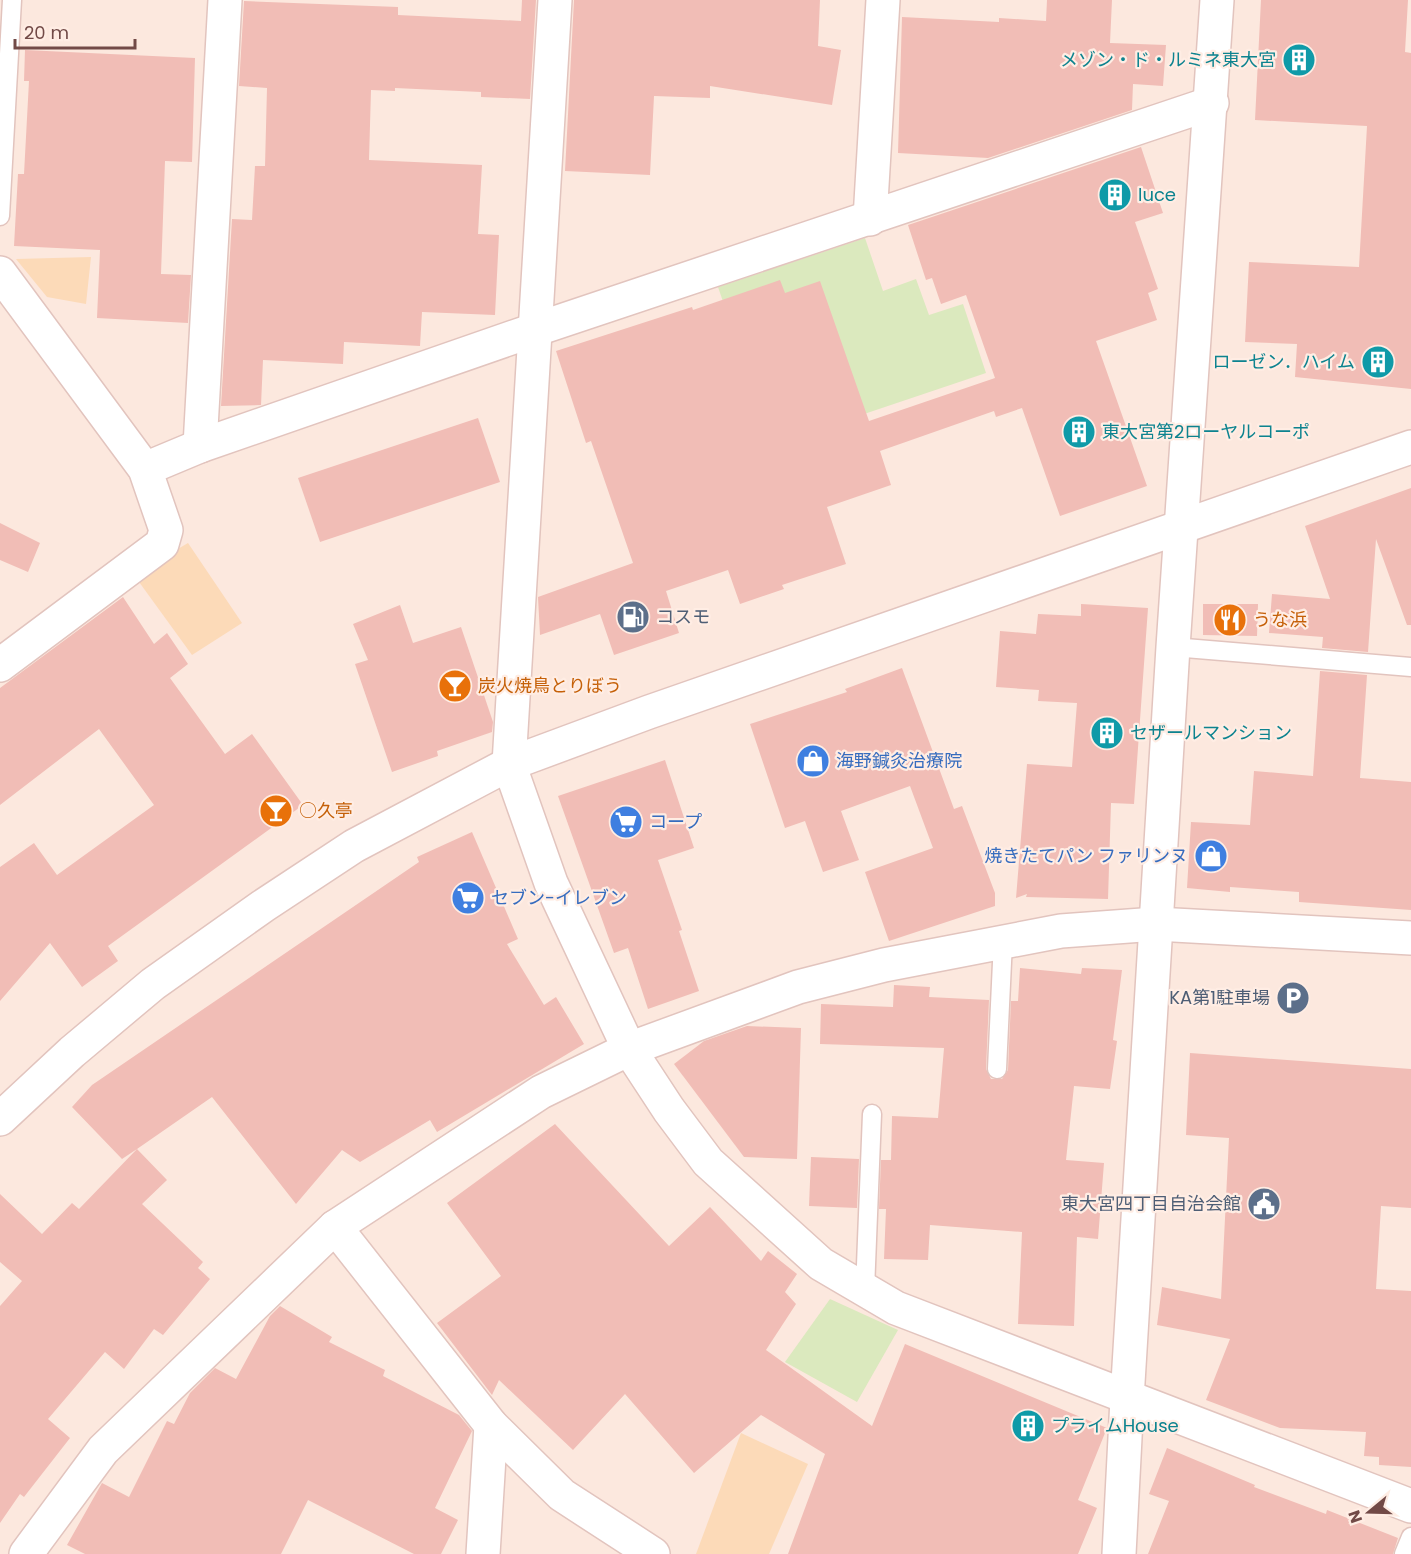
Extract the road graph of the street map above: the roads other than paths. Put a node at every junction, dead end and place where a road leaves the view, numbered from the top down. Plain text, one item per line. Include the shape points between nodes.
1 (12, 0) edge
2 (225, 0) edge
3 (555, 0) edge
4 (883, 0) edge
5 (1217, 0) edge
6 (1212, 103) junction
7 (0, 216) edge
8 (870, 219) junction
9 (0, 273) edge
10 (534, 330) junction
11 (200, 446) junction
12 (1411, 447) edge
13 (145, 469) junction
14 (1183, 526) junction
15 (1173, 647) junction
16 (0, 665) edge
17 (1411, 667) edge
18 (509, 764) junction
19 (1156, 924) junction
20 (1411, 938) edge
21 (1003, 941) junction
22 (628, 1049) junction
23 (997, 1069) dead end
24 (872, 1114) dead end
25 (0, 1119) edge
26 (335, 1227) junction
27 (865, 1290) junction
28 (1126, 1399) junction
29 (491, 1425) junction
30 (1411, 1506) edge
31 (1411, 1537) edge
32 (39, 1550) edge
33 (483, 1554) edge
34 (653, 1554) edge
35 (1119, 1554) edge
36 (1404, 1554) edge

1 - 7 lane
2 - 11 street
3 - 10 street
4 - 8 street
5 - 6 street
6 - 8 street
6 - 14 street
8 - 10 street
9 - 13 street
10 - 11 street
10 - 18 street
11 - 13 street
12 - 14 street
13 - 16 street via 166,530 162,544
14 - 15 street
14 - 18 street
15 - 17 lane
15 - 19 street
18 - 22 street via 551,883
18 - 25 street via 354,846 263,906 153,984
19 - 20 street
19 - 21 street via 1061,931
19 - 28 street
21 - 22 street via 884,964 798,987
21 - 23 lane
22 - 26 street via 541,1092
22 - 27 street via 708,1162 821,1264
24 - 27 lane
26 - 29 street
26 - 32 street via 103,1450
27 - 28 street via 896,1308
28 - 30 street
28 - 35 street
29 - 33 street
29 - 34 street via 562,1495
31 - 36 lane

